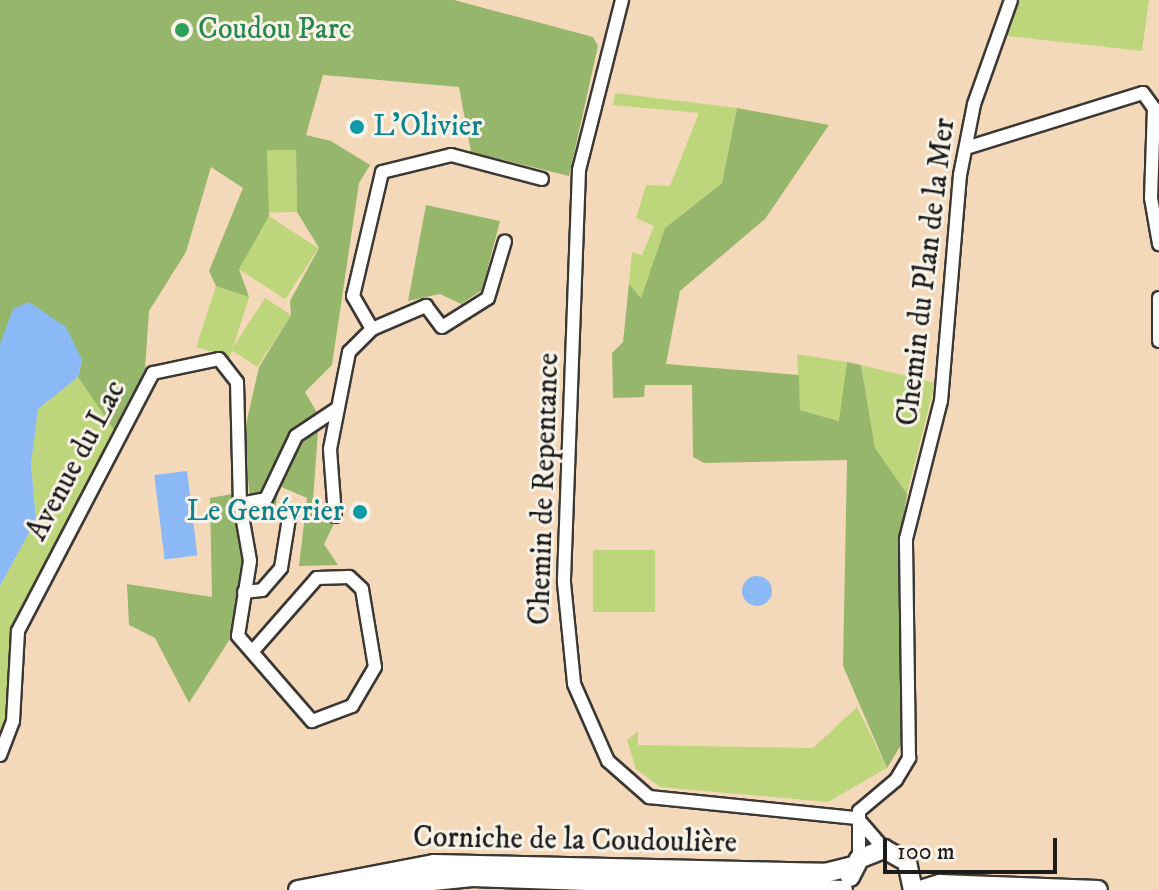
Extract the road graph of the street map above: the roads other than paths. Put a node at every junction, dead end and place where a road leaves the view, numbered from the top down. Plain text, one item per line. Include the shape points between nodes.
1 (622, 0) edge
2 (1011, 0) edge
3 (966, 148) junction
4 (542, 179) dead end
5 (505, 241) dead end
6 (1159, 244) edge
7 (1159, 298) edge
8 (372, 329) junction
9 (1159, 341) edge
10 (338, 408) junction
11 (240, 504) junction
12 (290, 512) dead end
13 (335, 516) dead end
14 (244, 592) junction
15 (251, 651) junction
16 (0, 755) edge
17 (857, 818) junction
18 (884, 849) junction
19 (856, 862) junction
20 (911, 869) junction
21 (940, 884) junction
22 (298, 890) edge
23 (344, 890) edge
24 (843, 890) edge
25 (851, 890) edge
26 (913, 890) edge
27 (920, 890) edge
28 (1098, 890) edge

1 - 17 street, Chemin de Repentance via 579,170 564,583 574,684 608,761 649,797
2 - 3 street, Chemin du Plan de la Mer
3 - 6 street via 1143,93 1154,108 1151,198
3 - 17 street, Chemin du Plan de la Mer via 941,401 906,539 909,758
4 - 8 street via 451,155 382,172 353,296
5 - 8 street via 488,298 442,327 426,306
7 - 9 street
8 - 10 street via 349,352
10 - 11 street via 296,436 266,499
10 - 13 street via 330,449
11 - 14 street via 250,561
11 - 16 street, Avenue du Lac via 237,382 219,359 153,373 18,631 13,721
12 - 14 street via 281,568 262,590
14 - 15 street via 238,633
15 - 15 street via 317,578 359,584 375,662 352,706 312,721
17 - 18 street
17 - 19 street
18 - 19 main road, Corniche de la Coudoulière
18 - 20 main road
19 - 22 main road, Corniche de la Coudoulière via 825,873 434,864
19 - 25 main road
20 - 21 main road
20 - 26 main road
21 - 27 main road
21 - 28 main road
23 - 24 main road, Corniche de la Coudoulière via 472,877

